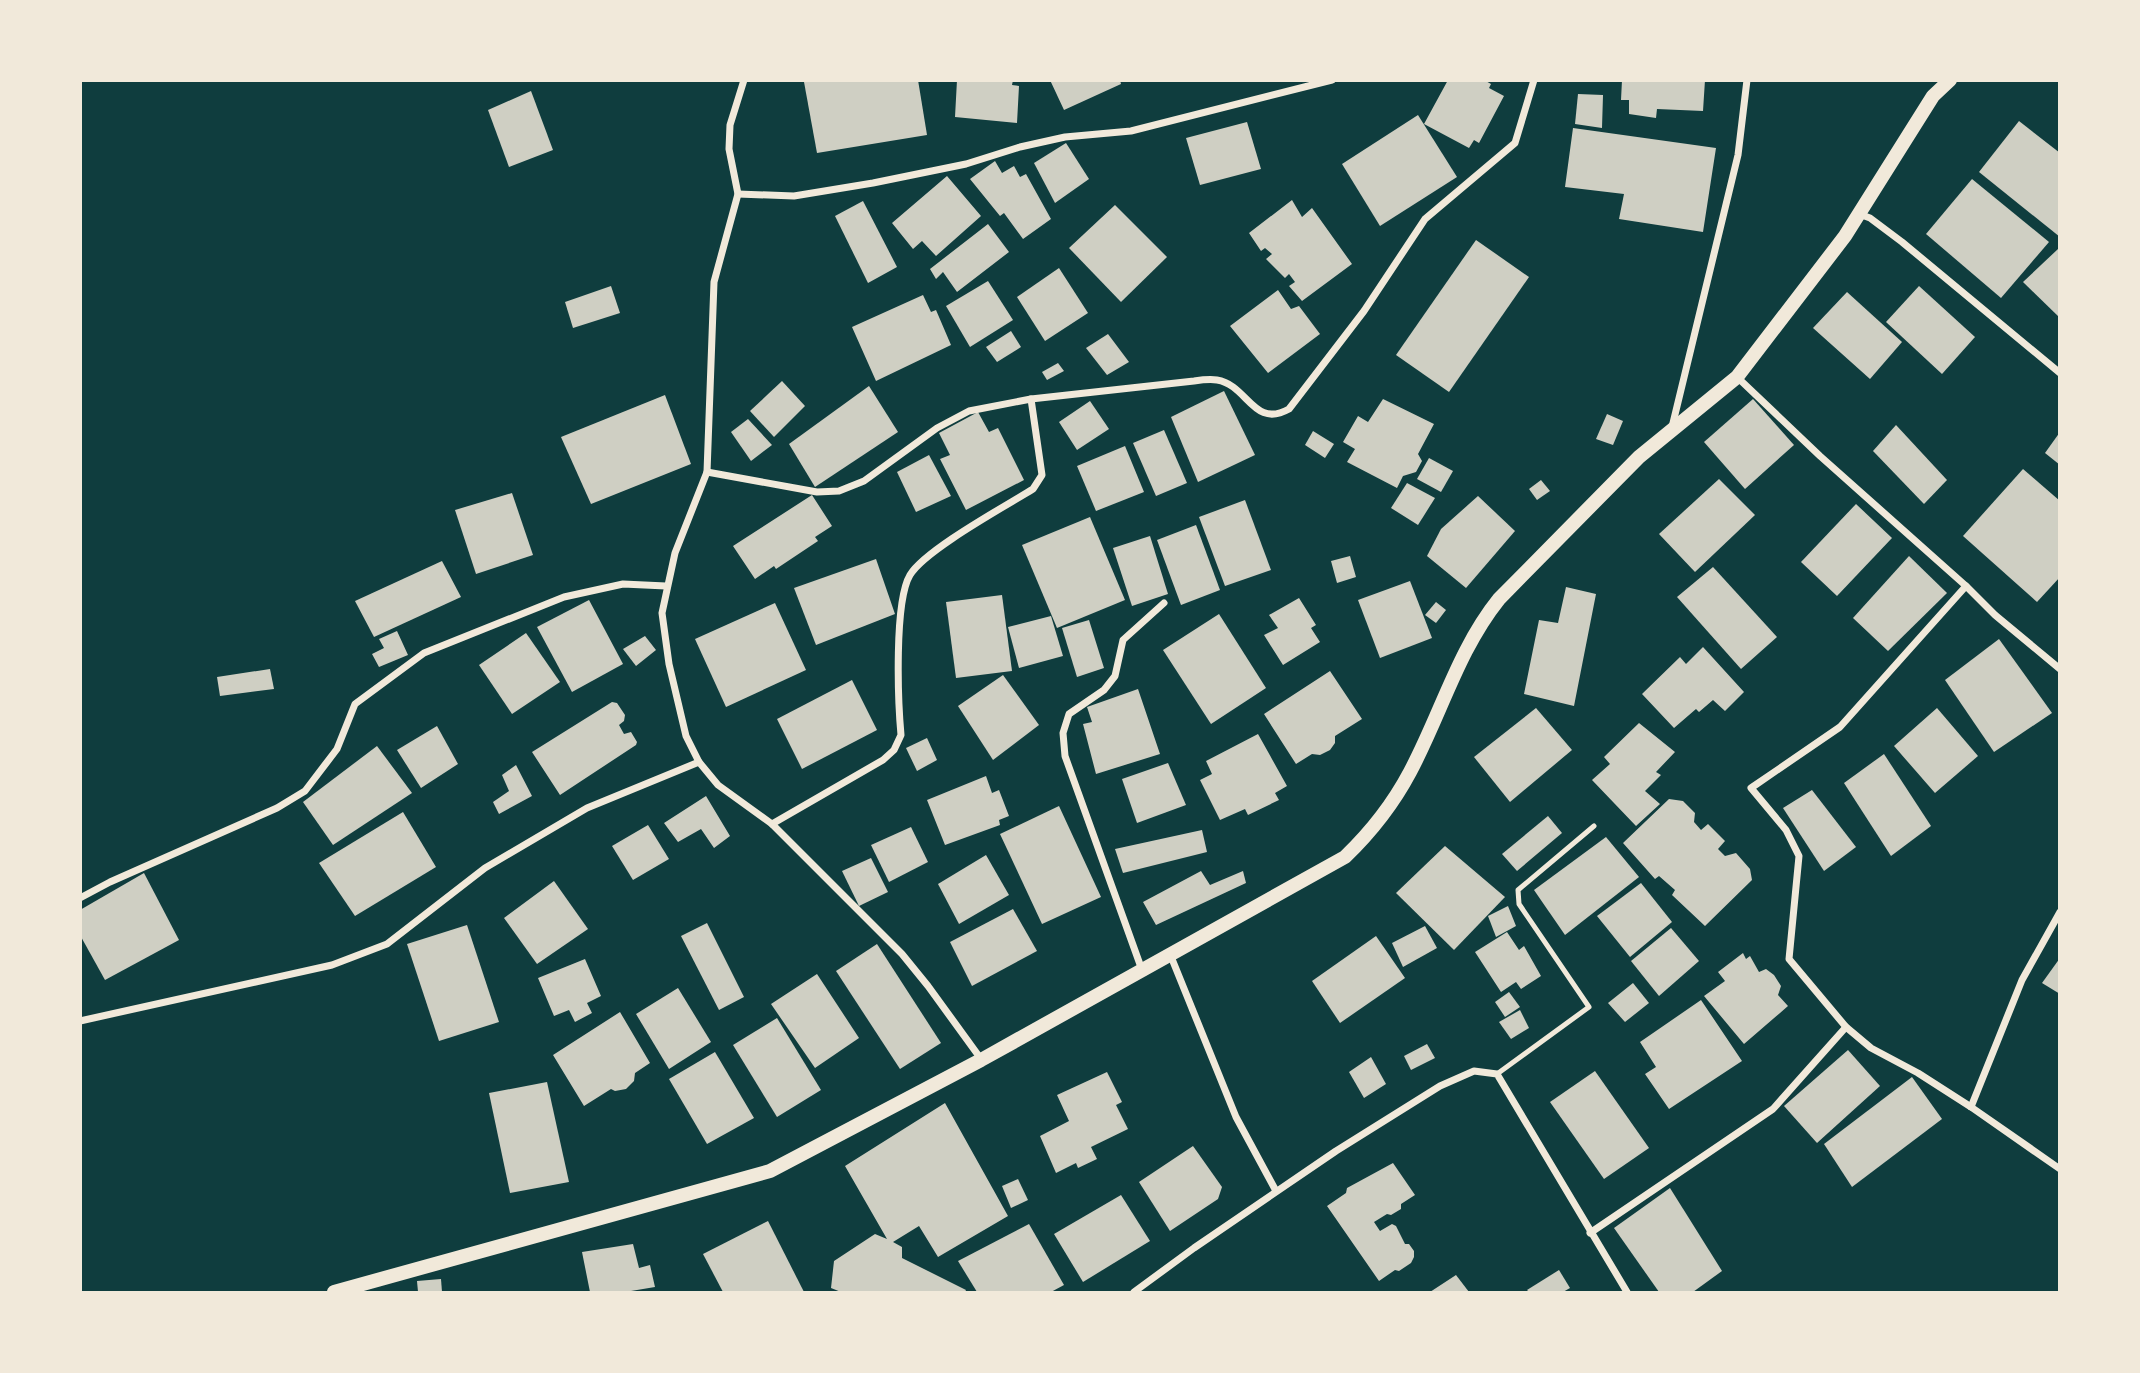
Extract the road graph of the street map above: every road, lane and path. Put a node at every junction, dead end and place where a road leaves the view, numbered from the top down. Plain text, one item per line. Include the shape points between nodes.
1 (744, 80) edge
2 (1332, 80) edge
3 (1534, 80) edge
4 (1747, 80) edge
5 (1950, 80) edge
6 (1307, 83) edge
7 (738, 194) junction
8 (1858, 214) junction
9 (2060, 373) edge
10 (1737, 377) junction
11 (1031, 399) junction
12 (1671, 432) junction
13 (707, 472) junction
14 (666, 586) junction
15 (1966, 586) junction
16 (1164, 603) dead end
17 (2060, 669) edge
18 (699, 762) junction
19 (772, 824) junction
20 (1594, 826) dead end
21 (80, 898) edge
22 (2060, 912) edge
23 (1169, 954) junction
24 (1142, 970) junction
25 (80, 1021) edge
26 (1846, 1027) junction
27 (981, 1060) junction
28 (1497, 1074) junction
29 (1971, 1107) junction
30 (2060, 1169) edge
31 (1276, 1191) junction
32 (1590, 1233) junction
33 (334, 1293) edge
34 (1134, 1293) edge
35 (1627, 1293) edge

1 - 7 street via 730,125 729,149
2 - 6 street
3 - 11 street via 1516,143 1425,219 1364,311 1289,409 1277,416 1263,414 1234,388 1217,380
4 - 12 street via 1738,155
5 - 8 main road via 1933,96
6 - 7 street via 1131,131 1065,137 873,183 794,196
7 - 13 street via 714,282
8 - 9 street via 1902,242
8 - 10 main road
10 - 12 main road
10 - 15 street
11 - 13 street via 969,411 937,428 864,481 839,491 817,492
11 - 19 street via 1042,475 1033,489 926,557 910,576 900,603 901,735 894,750 868,770
12 - 23 main road via 1639,457 1484,617 1410,772 1371,833 1345,857
13 - 14 street
14 - 18 street via 662,614 670,664 686,736
14 - 21 street via 623,584 564,597 424,653 355,704 337,749 305,791
15 - 17 street
15 - 26 street via 1840,727 1751,788 1786,830 1800,856 1788,959
16 - 24 street via 1123,640 1115,676 1104,690 1069,714 1063,733 1065,756
18 - 19 street via 718,785
18 - 25 street via 576,815 485,868 387,944 332,965
19 - 27 street via 902,954
20 - 28 lane via 1518,890 1519,904 1589,1007
22 - 29 street via 2022,980
23 - 24 main road
23 - 31 street via 1236,1117
24 - 27 main road
26 - 29 street via 1871,1048
26 - 32 street via 1773,1109
27 - 33 main road via 770,1171
28 - 31 street via 1474,1071 1440,1086
28 - 32 street
29 - 30 street
31 - 34 street
32 - 35 street

